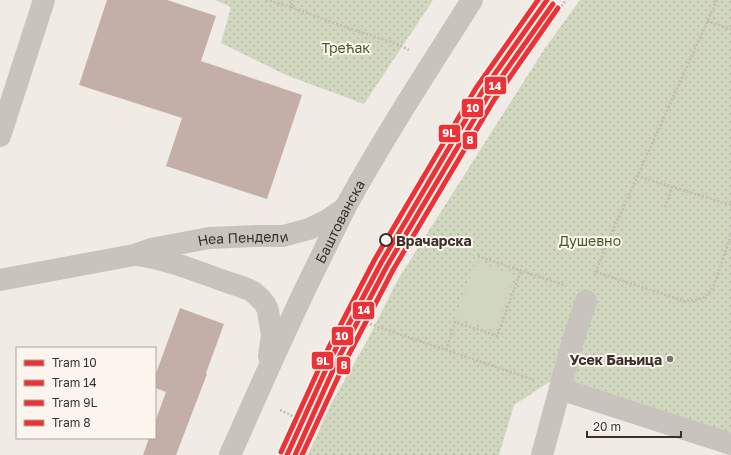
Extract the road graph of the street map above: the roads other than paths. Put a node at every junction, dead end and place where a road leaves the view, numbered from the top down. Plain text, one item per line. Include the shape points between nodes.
1 (44, 0) edge
2 (472, 0) edge
3 (0, 136) edge
4 (346, 208) junction
5 (134, 255) junction
6 (0, 280) edge
7 (587, 298) road end
8 (266, 372) junction
9 (560, 389) junction
10 (731, 444) edge
11 (230, 455) edge
12 (542, 455) edge

1 - 3 street
2 - 4 street, Баштованска
4 - 5 street, Неа Пендели via 326,221 291,235 209,238 151,249
4 - 8 street, Баштованска
5 - 6 street, Неа Пендели
5 - 8 street, Неа Пендели via 150,257 252,291 267,308 272,335
7 - 9 street
8 - 11 street, Баштованска
9 - 10 street
9 - 12 street

